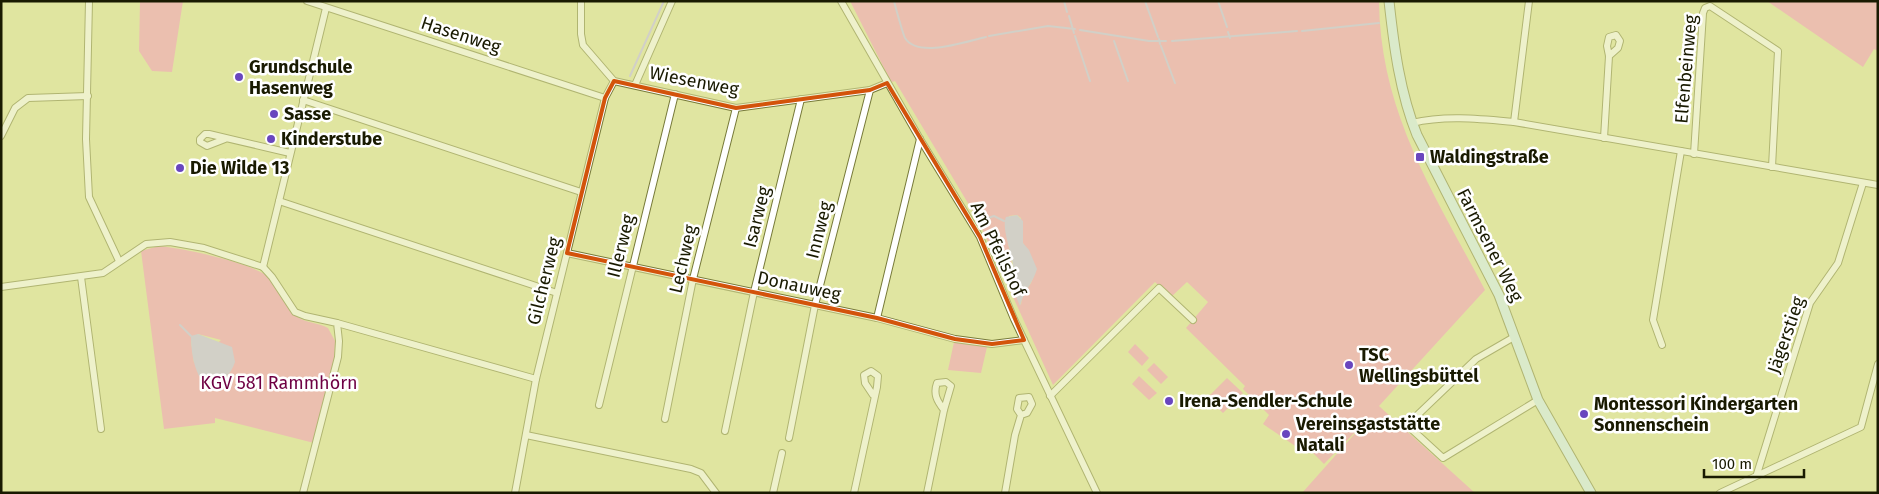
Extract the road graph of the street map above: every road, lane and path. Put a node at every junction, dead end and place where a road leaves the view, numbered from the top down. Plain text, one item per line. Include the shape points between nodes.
1 (89, 1) edge
2 (307, 1) edge
3 (581, 1) edge
4 (672, 1) edge
5 (842, 1) edge
6 (1389, 1) edge
7 (1529, 1) edge
8 (326, 8) junction
9 (1609, 56) dead end
10 (614, 81) junction
11 (887, 83) junction
12 (635, 85) junction
13 (870, 90) junction
14 (675, 94) junction
15 (88, 96) junction
16 (605, 98) junction
17 (801, 99) junction
18 (303, 100) junction
19 (736, 108) junction
20 (1514, 122) junction
21 (1412, 123) junction
22 (1, 136) edge
23 (1604, 138) junction
24 (225, 139) dead end
25 (920, 139) junction
26 (1681, 151) junction
27 (290, 153) junction
28 (1694, 154) junction
29 (1772, 167) junction
30 (1863, 182) junction
31 (1878, 185) edge
32 (581, 192) junction
33 (279, 201) junction
34 (567, 253) junction
35 (119, 261) junction
36 (631, 266) junction
37 (263, 267) junction
38 (81, 278) junction
39 (693, 279) junction
40 (1, 287) edge
41 (754, 292) junction
42 (557, 293) junction
43 (815, 305) junction
44 (877, 318) junction
45 (1193, 320) dead end
46 (337, 323) junction
47 (1514, 337) junction
48 (1024, 340) junction
49 (1662, 345) dead end
50 (1878, 364) edge
51 (536, 379) junction
52 (873, 395) dead end
53 (1050, 396) junction
54 (1538, 400) junction
55 (598, 405) dead end
56 (944, 410) dead end
57 (1021, 415) dead end
58 (665, 419) dead end
59 (101, 429) dead end
60 (725, 431) dead end
61 (526, 435) junction
62 (789, 438) dead end
63 (782, 454) dead end
64 (1758, 474) junction
65 (1722, 492) edge
66 (304, 493) edge
67 (516, 493) edge
68 (716, 493) edge
69 (773, 493) edge
70 (854, 493) edge
71 (927, 493) edge
72 (1005, 493) edge
73 (1097, 493) edge
74 (1591, 493) edge

1 - 15 street
2 - 8 street, Hasenweg
3 - 10 street via 583,45
4 - 12 street
5 - 11 street, Am Pfeilshof
6 - 21 main road, Farmsener Weg via 1395,49
7 - 20 street
8 - 16 street, Hasenweg
8 - 18 street
9 - 23 street
10 - 12 street, Wiesenweg
10 - 16 street, Gilcherweg
11 - 13 street, Wiesenweg
11 - 25 street, Am Pfeilshof
12 - 14 street, Wiesenweg
13 - 17 street, Wiesenweg
13 - 43 street, Innweg
14 - 19 street, Wiesenweg
14 - 36 street, Illerweg
15 - 22 street via 28,98 15,108
15 - 35 street via 86,147 89,197
16 - 32 street, Gilcherweg
17 - 19 street, Wiesenweg
17 - 41 street, Isarweg
18 - 27 street
18 - 32 street
19 - 39 street, Lechweg
20 - 21 street via 1480,119
20 - 23 street
21 - 47 main road, Farmsener Weg via 1499,295
23 - 26 street
24 - 27 street
25 - 44 street
25 - 48 street, Am Pfeilshof via 980,237
26 - 28 street
26 - 49 street via 1653,320
27 - 33 street
28 - 29 street
28 - 29 street, Elfenbeinweg via 1703,13 1710,6 1778,51
29 - 30 street
30 - 31 street
30 - 64 street, Jägerstieg via 1838,263 1810,303
32 - 34 street, Gilcherweg
33 - 37 street
33 - 42 street
34 - 36 street, Donauweg
34 - 42 street, Gilcherweg
35 - 37 street via 146,244 170,242 204,248
35 - 38 street via 104,273
36 - 39 street, Donauweg
36 - 55 street, Illerweg
37 - 46 street via 295,312
38 - 40 street
38 - 59 street
39 - 41 street, Donauweg
39 - 58 street, Lechweg
41 - 43 street, Donauweg
41 - 60 street, Isarweg
42 - 51 street, Gilcherweg
43 - 44 street, Donauweg
43 - 62 street, Innweg
44 - 48 street, Donauweg via 964,340 992,344
45 - 53 street via 1159,288
46 - 51 street
46 - 66 street via 338,357
47 - 54 main road, Farmsener Weg
47 - 54 street via 1476,359 1407,425 1443,458
48 - 53 street, Am Pfeilshof
50 - 64 street via 1861,427
51 - 61 street, Gilcherweg
52 - 70 street
53 - 73 street, Am Pfeilshof
54 - 74 main road, Farmsener Weg
56 - 71 street
57 - 72 street
61 - 67 street, Gilcherweg
61 - 68 street via 701,472
63 - 69 street
64 - 65 street

